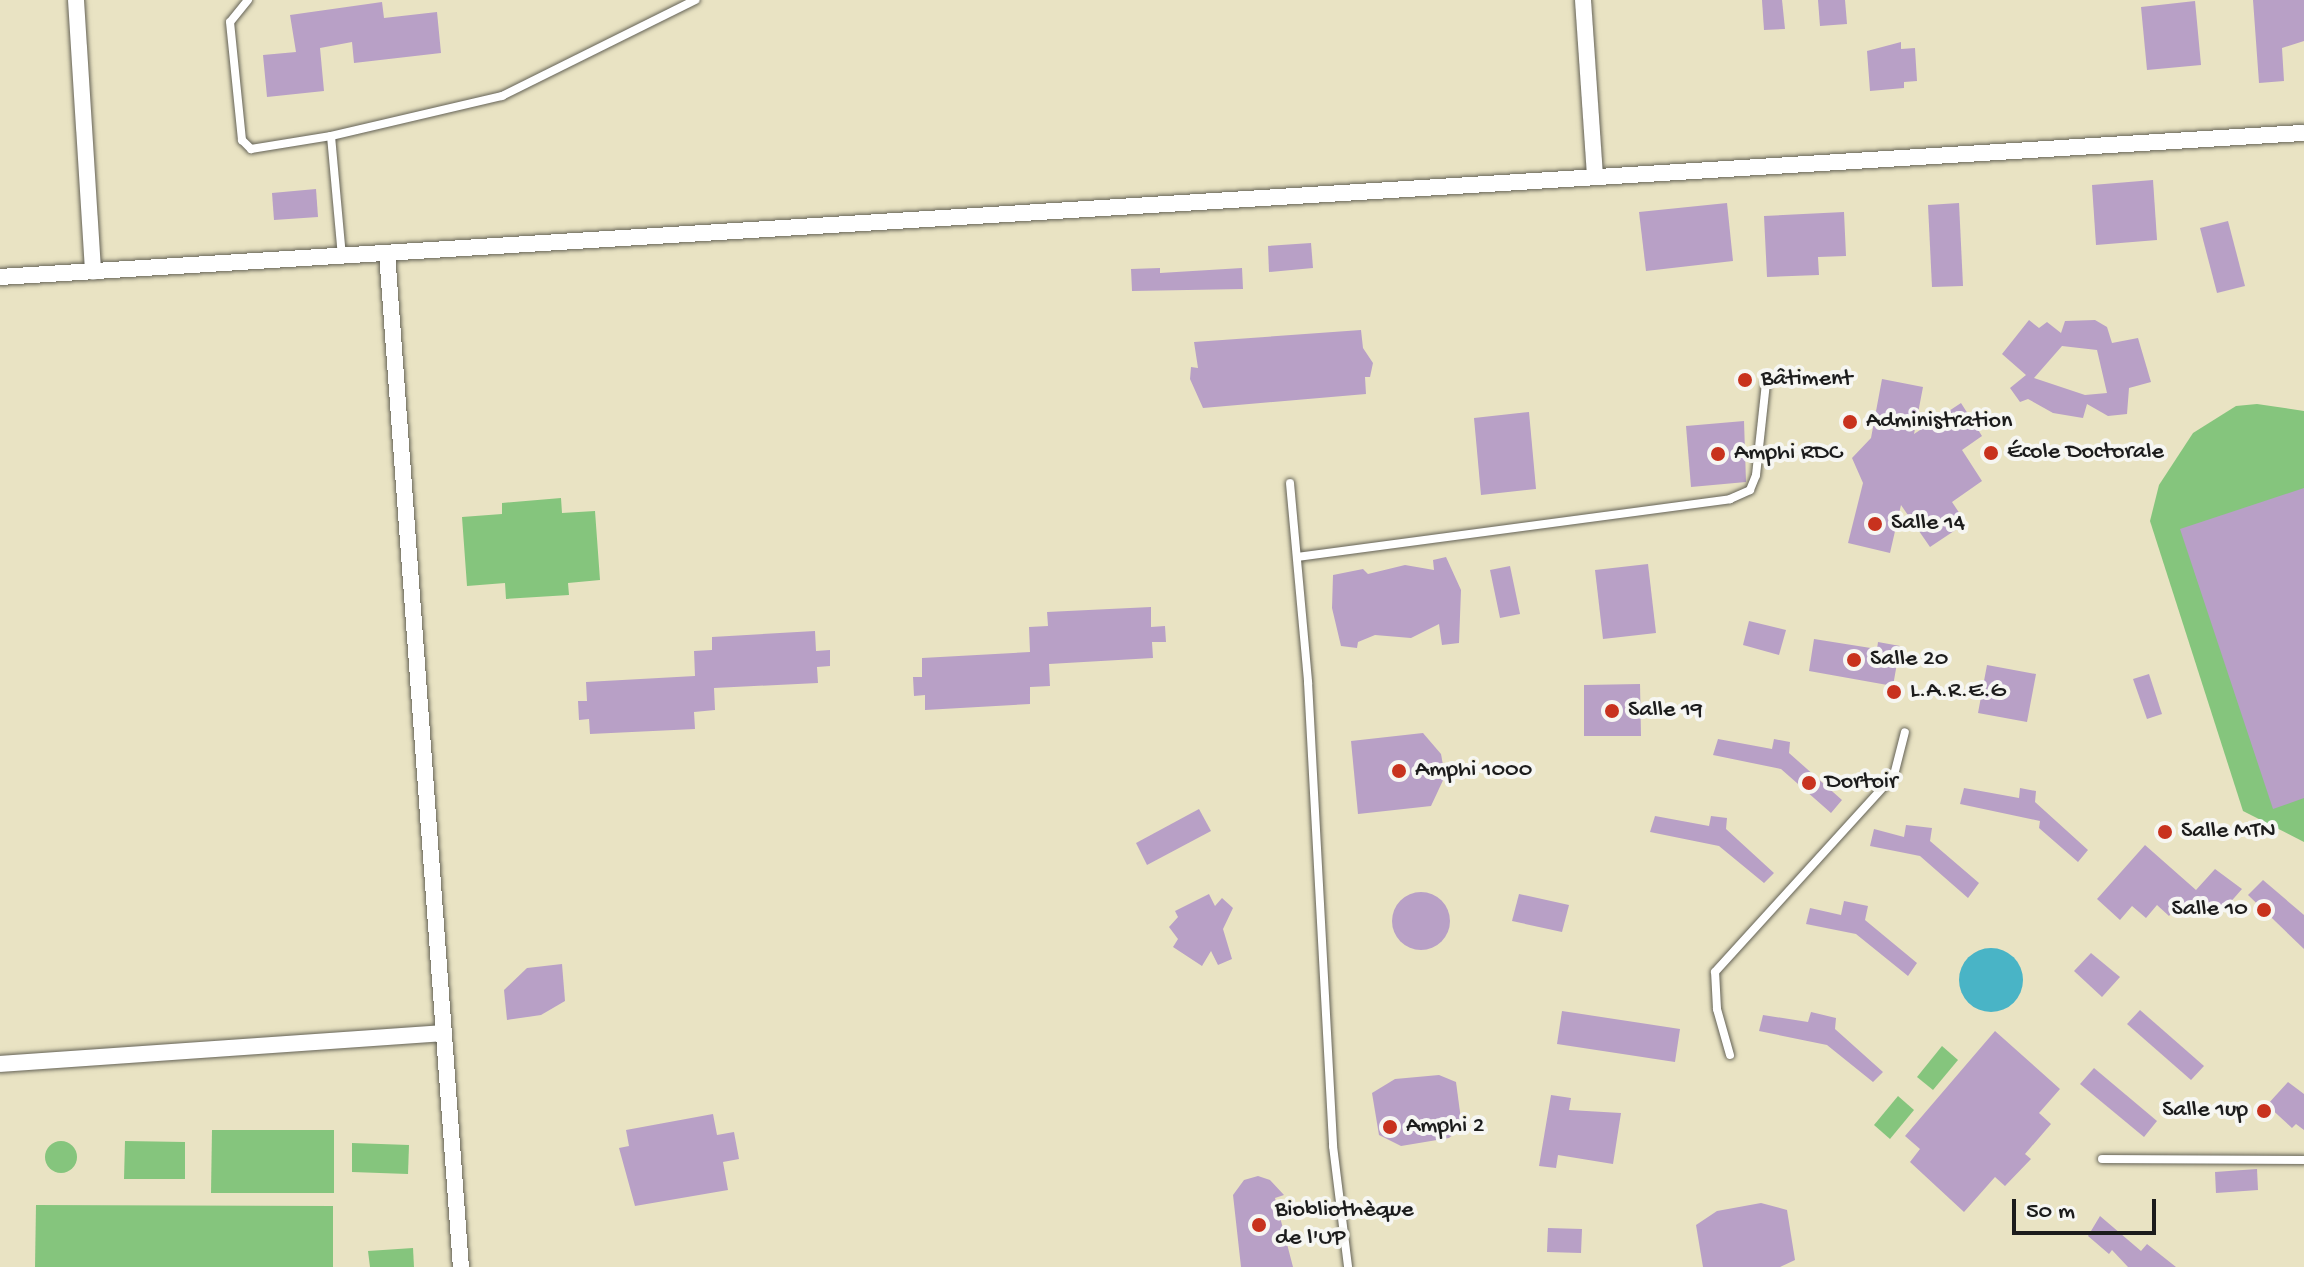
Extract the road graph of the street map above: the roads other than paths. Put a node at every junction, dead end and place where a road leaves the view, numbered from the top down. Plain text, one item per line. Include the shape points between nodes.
1 (76, 0) edge
2 (248, 0) edge
3 (695, 0) edge
4 (1583, 0) edge
5 (2304, 133) edge
6 (331, 136) junction
7 (1595, 177) junction
8 (387, 253) junction
9 (342, 256) junction
10 (93, 271) junction
11 (0, 277) edge
12 (1766, 383) dead end
13 (1290, 483) dead end
14 (1297, 557) junction
15 (1905, 732) dead end
16 (444, 1033) junction
17 (1730, 1055) dead end
18 (0, 1064) edge
19 (2102, 1159) dead end
20 (2304, 1160) edge
21 (461, 1267) edge
22 (1348, 1267) edge

1 - 10 street
2 - 6 lane via 230,22 245,145 251,149
3 - 6 lane via 502,96
4 - 7 street
5 - 7 street
6 - 9 lane
7 - 8 street
8 - 9 street
8 - 16 street
9 - 10 street
10 - 11 street
12 - 14 lane via 1756,475 1750,490 1730,499
13 - 14 lane
14 - 22 lane via 1333,1146
15 - 17 lane via 1894,775 1715,972 1717,1009
16 - 18 street
16 - 21 street
19 - 20 lane

